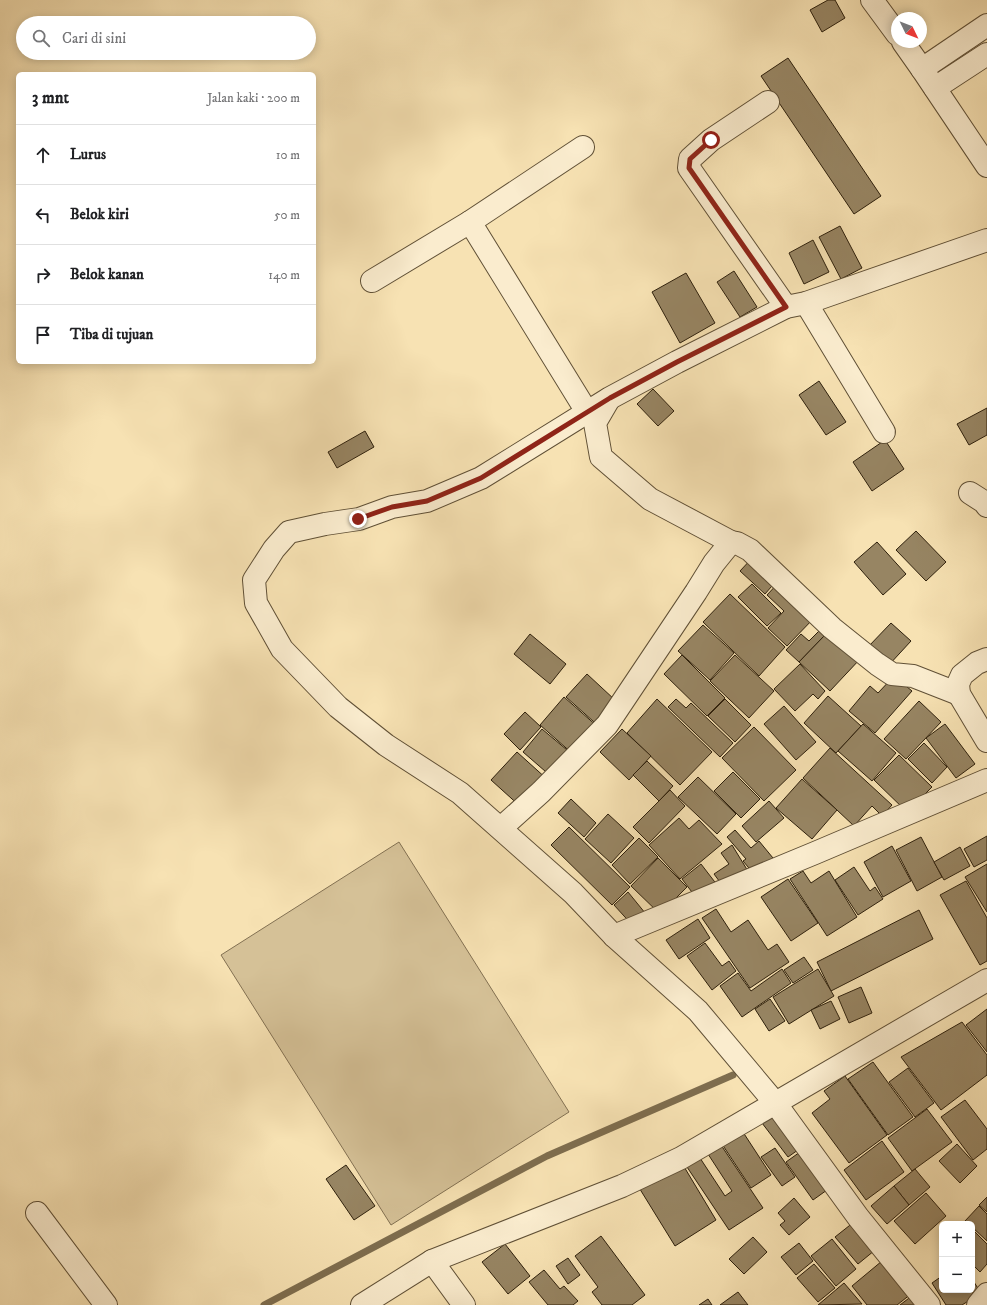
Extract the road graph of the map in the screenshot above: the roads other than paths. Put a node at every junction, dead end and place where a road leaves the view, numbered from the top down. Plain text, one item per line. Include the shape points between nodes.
1 (872, 0) edge
2 (987, 25) edge
3 (891, 26) edge
4 (907, 48) edge
5 (987, 54) edge
6 (922, 69) junction
7 (935, 88) junction
8 (768, 102) dead end
9 (583, 147) dead end
10 (987, 166) edge
11 (470, 222) junction
12 (987, 240) edge
13 (372, 281) dead end
14 (796, 305) junction
15 (610, 398) junction
16 (587, 412) junction
17 (884, 432) dead end
18 (731, 542) junction
19 (987, 659) edge
20 (959, 694) junction
21 (987, 741) edge
22 (987, 780) edge
23 (501, 828) junction
24 (614, 936) junction
25 (987, 980) edge
26 (776, 1104) junction
27 (37, 1212) dead end
28 (432, 1261) junction
29 (987, 1294) edge
30 (106, 1305) edge
31 (362, 1305) edge
32 (464, 1305) edge
33 (929, 1305) edge
34 (978, 1305) edge

1 - 3 street
2 - 6 street
4 - 6 street
5 - 7 street
6 - 7 street
7 - 10 street
8 - 14 street via 711,140 690,159 689,168
9 - 11 street
11 - 13 street
11 - 16 street
12 - 14 street
14 - 15 street via 677,362
14 - 17 street
15 - 16 street
15 - 18 street via 595,423 601,457 650,499
16 - 23 street via 481,478 427,501 392,507 358,519 289,532 274,549 254,580 256,603 282,649 338,707 386,745 460,794
18 - 20 street via 750,550 832,628 892,674 913,676
18 - 23 street via 714,563 607,725 541,792
19 - 20 street via 962,675 958,684
20 - 21 street
22 - 24 street
23 - 24 street via 573,893
24 - 26 street via 698,1011
25 - 26 street
26 - 28 street via 681,1158 622,1186
26 - 33 street via 858,1217
27 - 30 street
28 - 31 street
28 - 32 street
29 - 34 street

